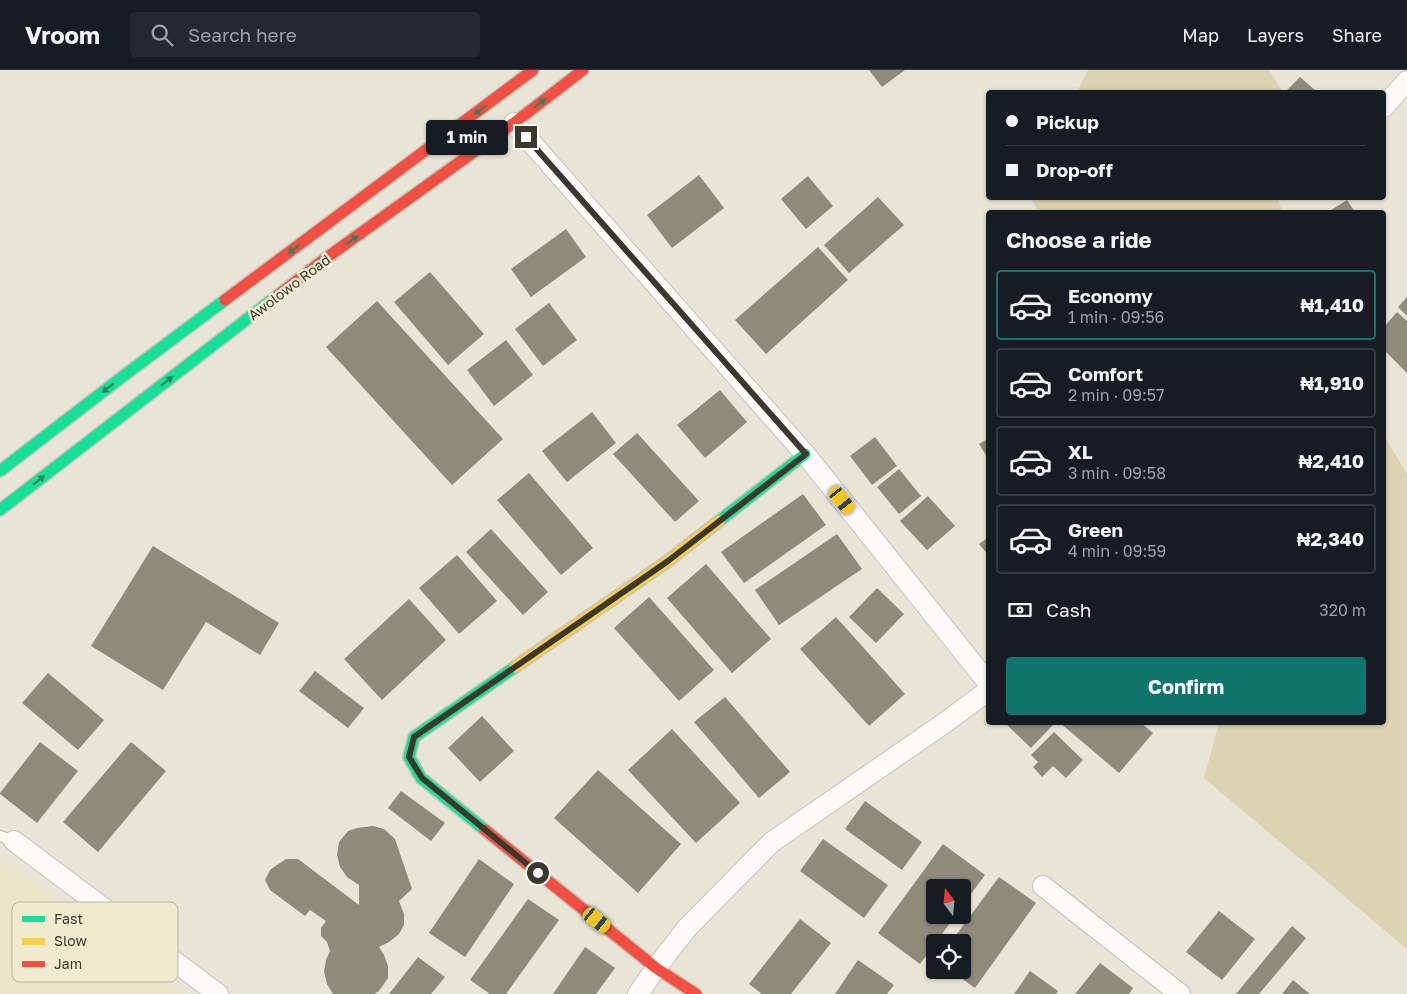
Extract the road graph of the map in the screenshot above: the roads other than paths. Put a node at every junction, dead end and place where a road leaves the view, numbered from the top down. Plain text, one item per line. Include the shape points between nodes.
1 (533, 70) edge
2 (582, 70) edge
3 (1407, 81) edge
4 (1386, 105) edge
5 (514, 123) junction
6 (806, 454) junction
7 (0, 471) edge
8 (0, 510) edge
9 (986, 680) edge
10 (986, 692) edge
11 (7, 838) edge
12 (1043, 886) dead end
13 (94, 902) edge
14 (178, 964) edge
15 (656, 968) junction
16 (218, 994) edge
17 (638, 994) edge
18 (696, 994) edge
19 (1180, 994) edge

1 -> 7 main road, Awolowo Road
5 -> 2 main road, Awolowo Road
3 - 4 street
5 - 6 street
8 -> 5 main road, Awolowo Road via 322,262
6 - 9 street
6 - 15 main road via 668,561 414,737 409,757 422,778
10 - 15 street via 772,842 687,928
11 - 13 street
12 - 19 street
14 - 16 street
15 - 17 street
15 - 18 main road

